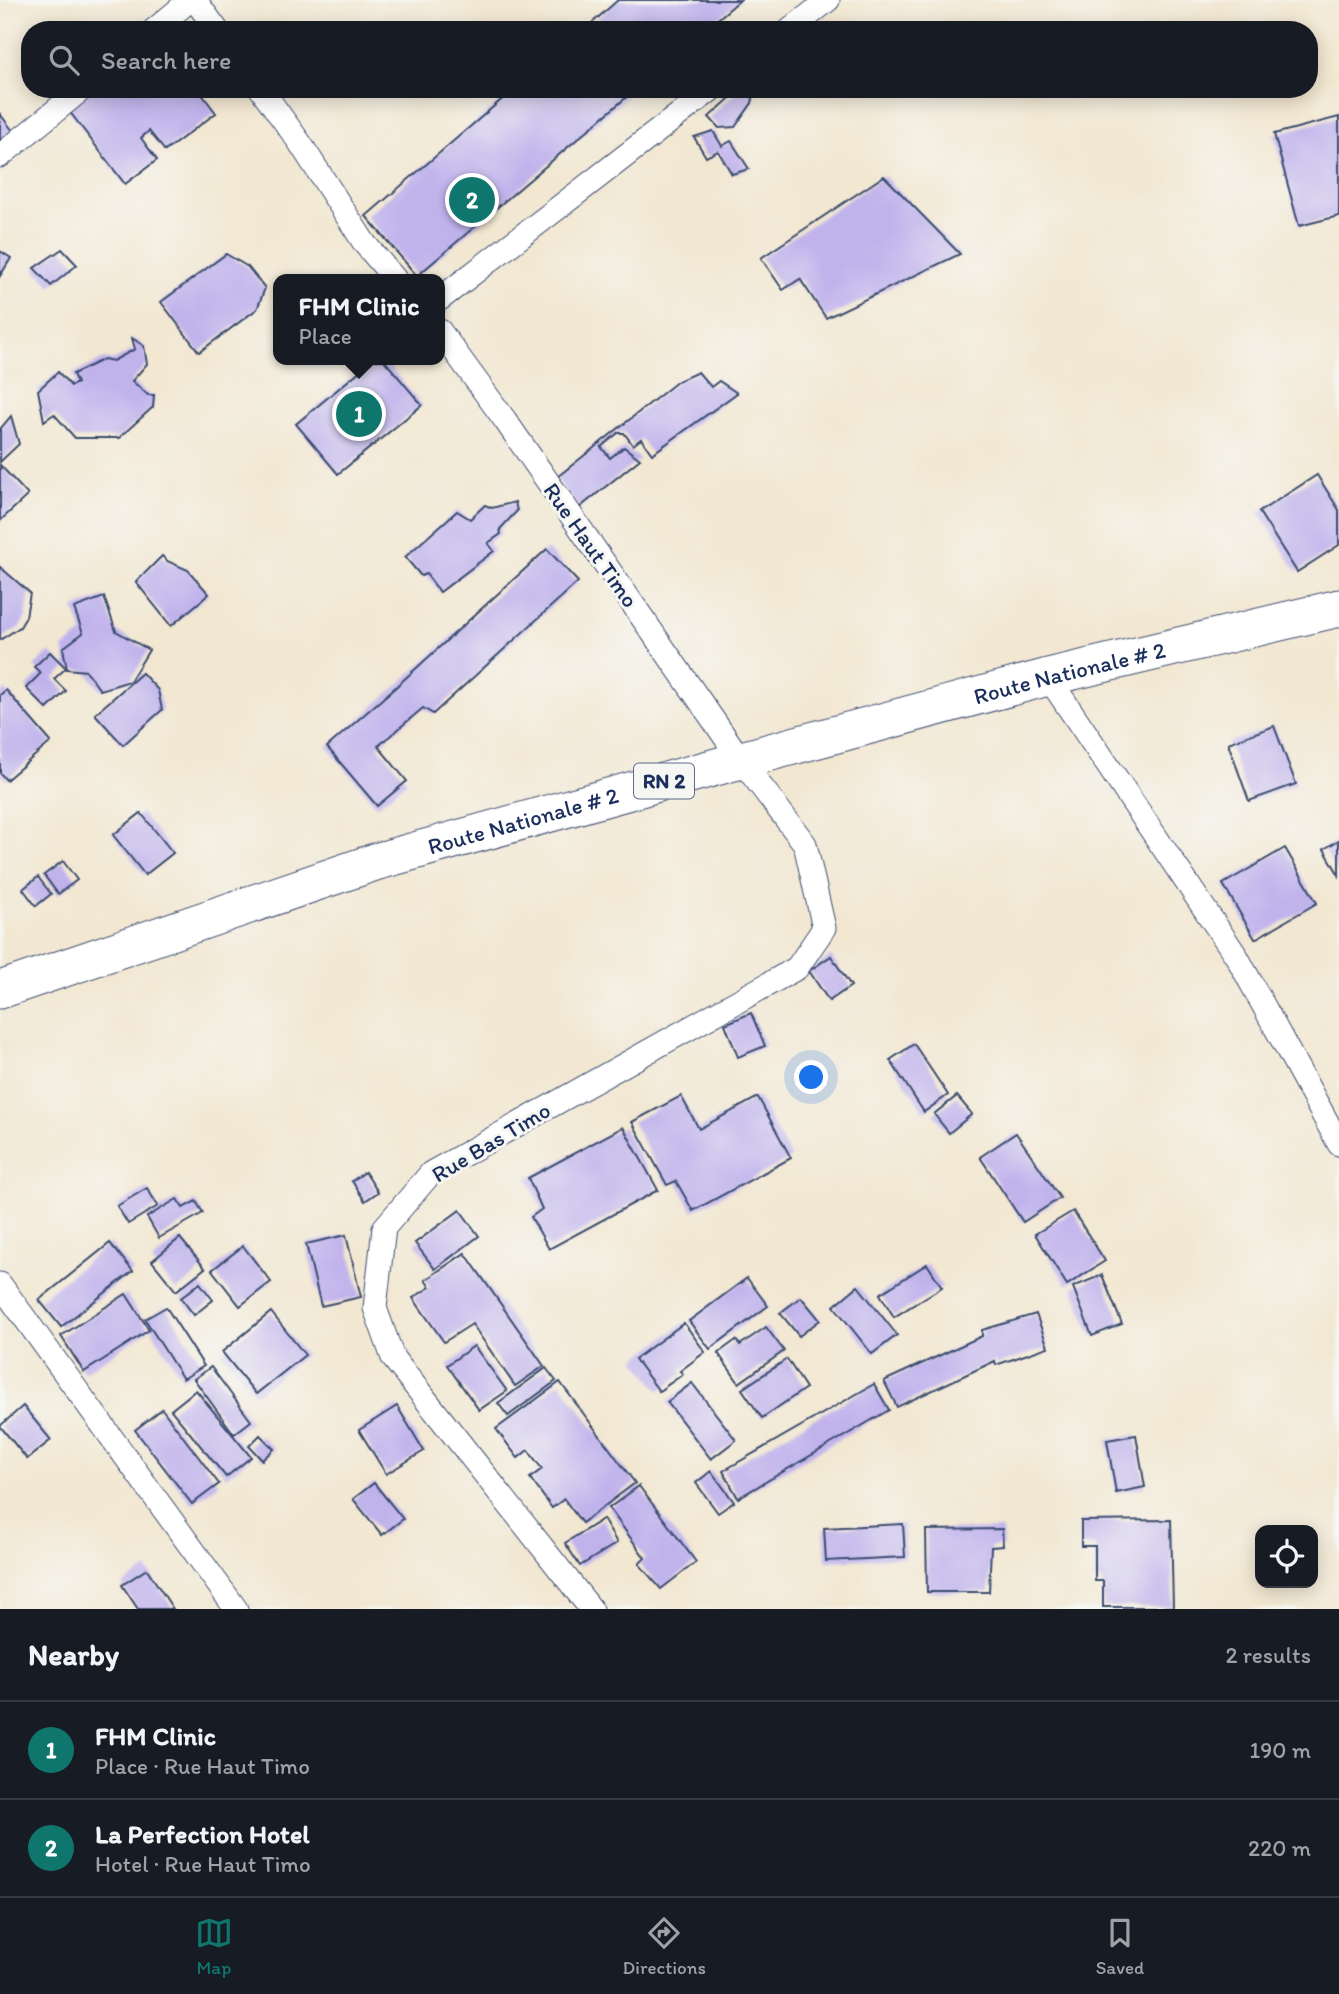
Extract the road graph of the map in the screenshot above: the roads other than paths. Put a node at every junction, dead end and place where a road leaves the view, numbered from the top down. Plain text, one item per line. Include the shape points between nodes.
1 (192, 0) edge
2 (828, 0) edge
3 (165, 21) edge
4 (210, 21) edge
5 (801, 21) edge
6 (71, 98) edge
7 (268, 98) edge
8 (700, 98) edge
9 (0, 156) edge
10 (391, 274) edge
11 (445, 294) edge
12 (445, 339) edge
13 (1339, 608) edge
14 (1048, 677) junction
15 (741, 760) junction
16 (0, 990) edge
17 (1339, 1144) edge
18 (0, 1284) edge
19 (236, 1609) edge
20 (591, 1609) edge

1 - 3 street
1 - 4 street
2 - 5 street
6 - 9 street
7 - 10 street via 365,244
8 - 11 street
12 - 15 street, Rue Haut Timo
13 - 14 main road, Route Nationale # 2 / RN 2
14 - 15 main road, Route Nationale # 2 / RN 2
14 - 17 street via 1237,957
15 - 16 main road, Route Nationale # 2 / RN 2 via 375,863
15 - 20 street, Rue Bas Timo via 805,844 824,928 797,968 431,1173 384,1228 375,1308 393,1358
18 - 19 street

